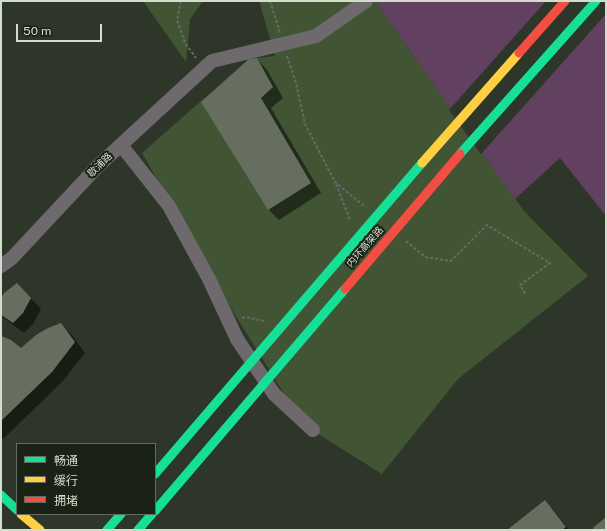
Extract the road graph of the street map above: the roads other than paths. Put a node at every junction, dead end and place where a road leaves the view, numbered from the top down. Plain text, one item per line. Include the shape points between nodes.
1 (366, 1) edge
2 (565, 1) edge
3 (596, 1) edge
4 (121, 145) junction
5 (1, 266) edge
6 (313, 430) dead end
7 (156, 473) edge
8 (1, 495) edge
9 (16, 509) edge
10 (156, 509) edge
11 (22, 515) edge
12 (120, 515) edge
13 (151, 515) edge
14 (40, 530) edge
15 (107, 530) edge
16 (138, 530) edge

1 - 4 street, 歇浦路 via 316,36 212,61
2 - 7 main road, 内环高架路 via 420,164
3 - 10 main road, 内环高架路 via 434,184
4 - 5 street, 歇浦路 via 12,258
4 - 6 street via 169,206 209,279 237,338 274,394
8 - 9 main road
11 - 14 main road
12 - 15 main road
13 - 16 main road

